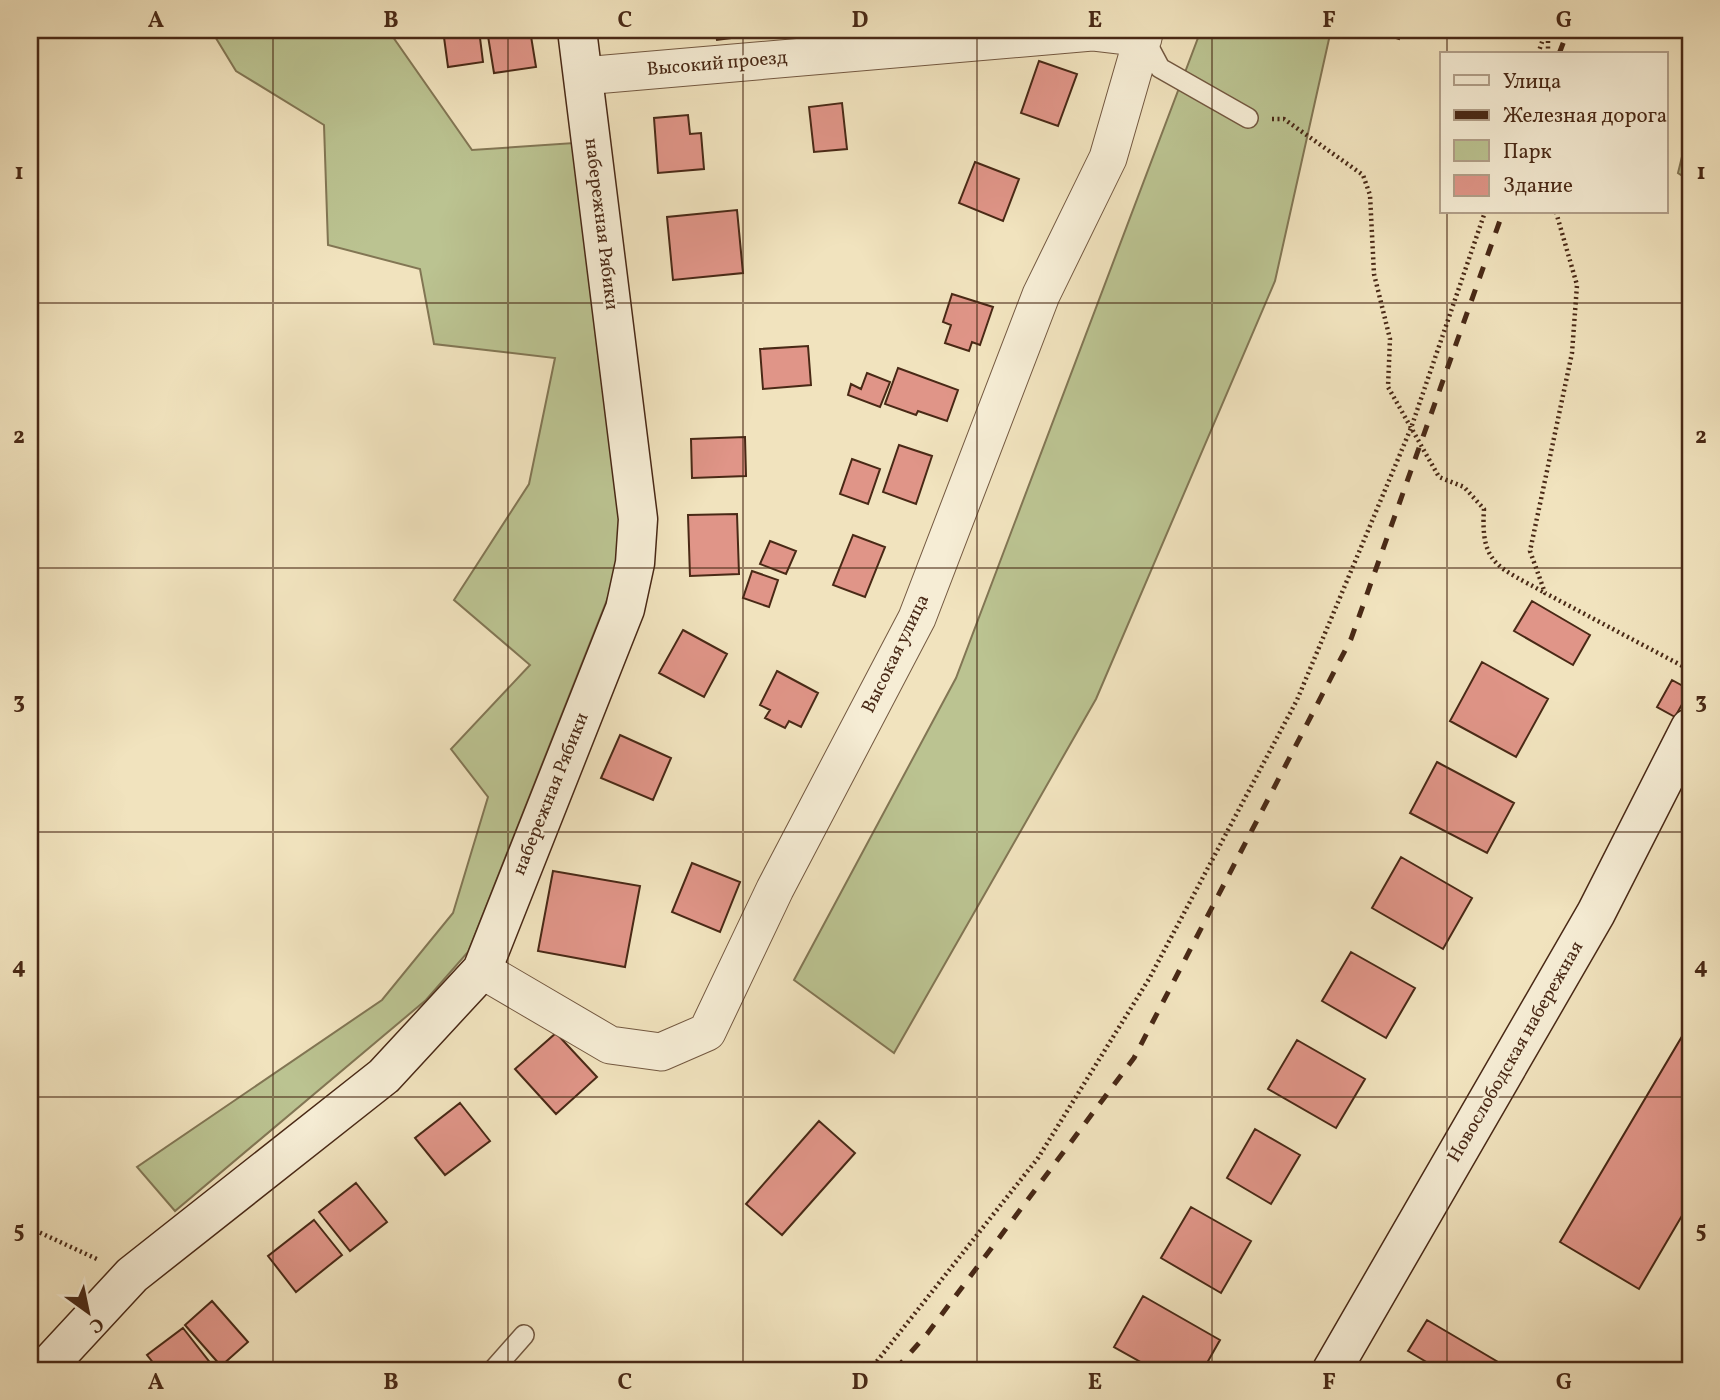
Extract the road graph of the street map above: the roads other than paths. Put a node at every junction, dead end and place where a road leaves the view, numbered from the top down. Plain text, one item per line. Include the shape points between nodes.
1 (577, 30) edge
2 (1144, 34) edge
3 (882, 39) edge
4 (583, 76) junction
5 (1248, 118) road end
6 (1690, 728) edge
7 (482, 970) junction
8 (524, 1335) dead end
9 (44, 1370) edge
10 (493, 1370) edge
11 (1332, 1370) edge

1 - 4 street, набережная Рябики
2 - 3 street, Высокий проезд
2 - 5 lane via 1160,68
2 - 7 street, Высокая улица via 1108,158 1041,295 917,618 775,890 707,1032 661,1052 610,1045
3 - 4 street, Высокий проезд
4 - 7 street, набережная Рябики via 638,519 635,563 625,609
6 - 11 street, Новослободская набережная via 1596,913
7 - 9 street, набережная Рябики via 384,1076 132,1275
8 - 10 lane

